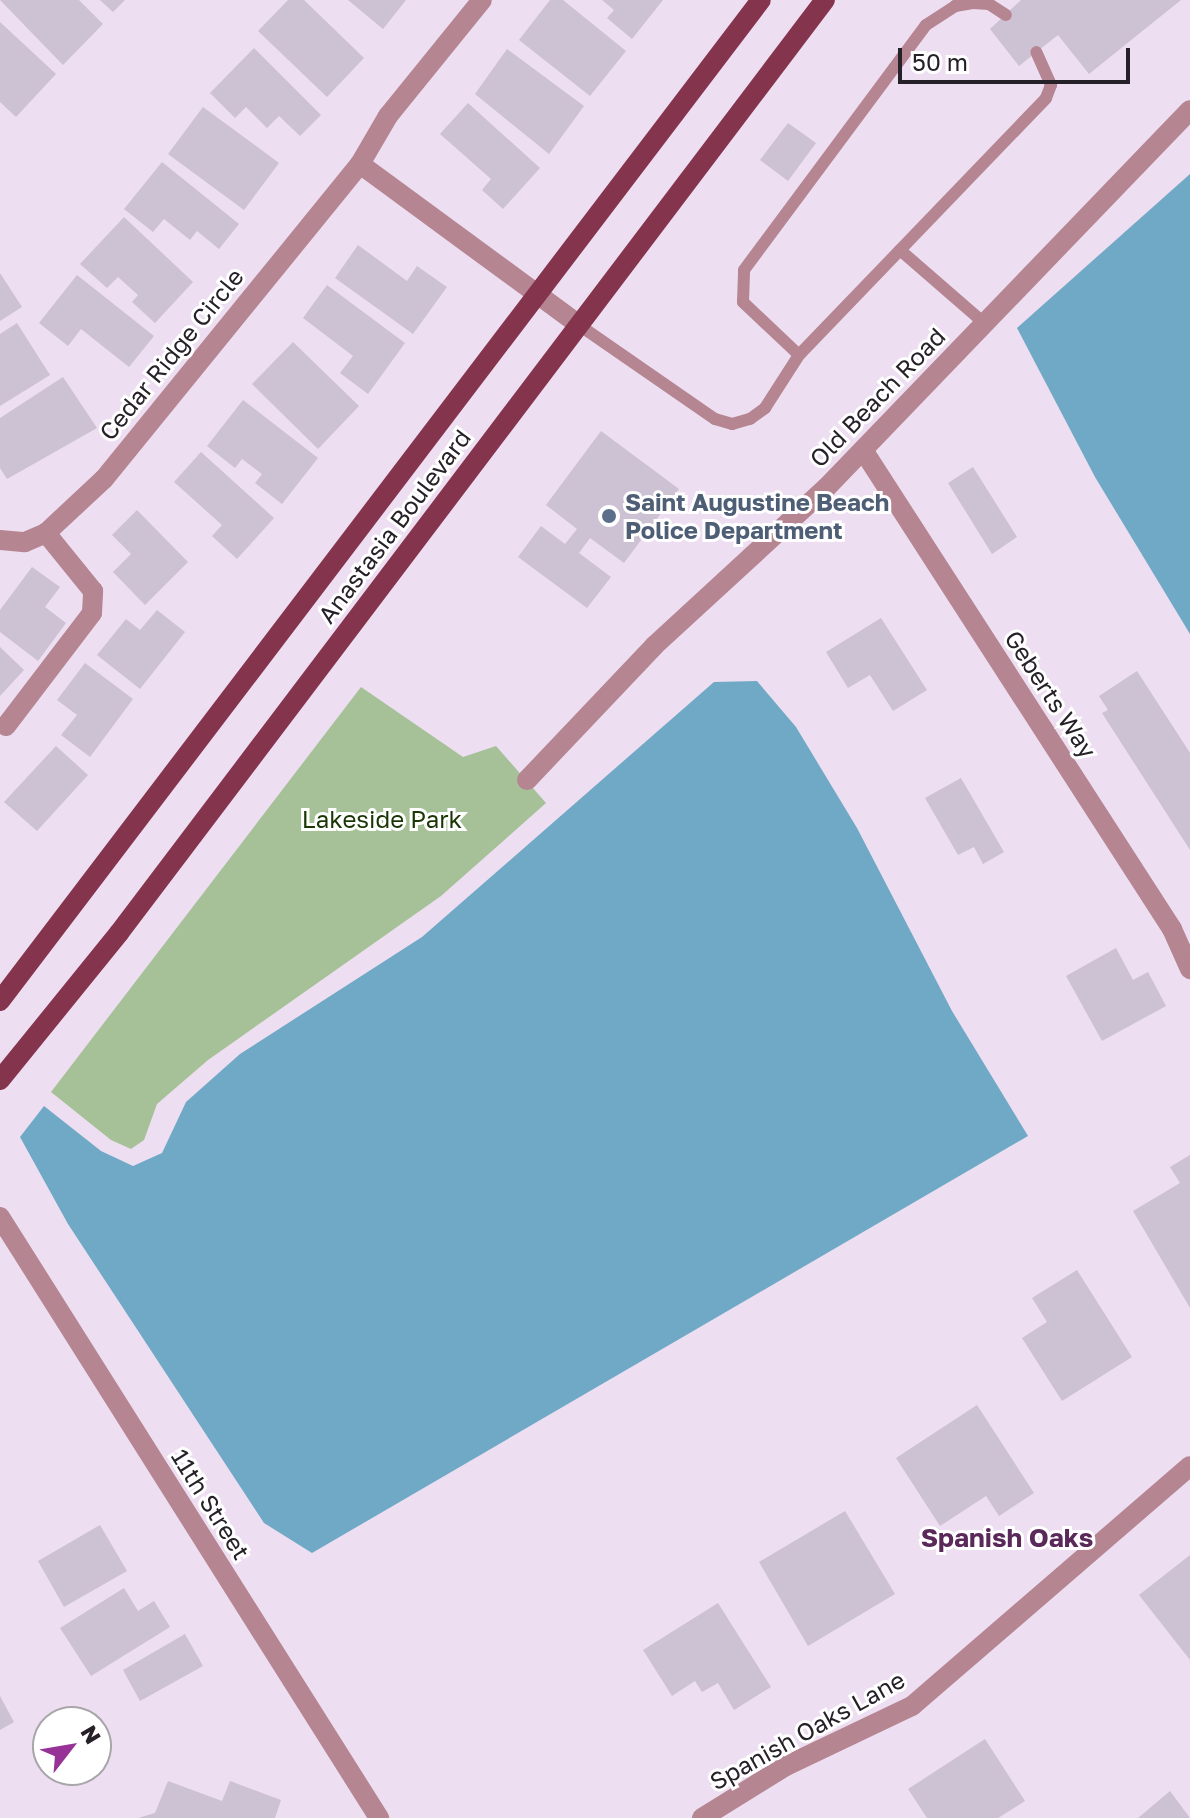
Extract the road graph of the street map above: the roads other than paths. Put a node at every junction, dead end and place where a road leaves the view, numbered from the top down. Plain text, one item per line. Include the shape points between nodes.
1 (482, 0) edge
2 (761, 0) edge
3 (825, 0) edge
4 (1006, 15) dead end
5 (1036, 52) dead end
6 (1190, 110) edge
7 (360, 164) junction
8 (900, 250) junction
9 (538, 294) junction
10 (984, 323) junction
11 (579, 325) junction
12 (799, 355) junction
13 (863, 450) junction
14 (46, 533) junction
15 (0, 540) edge
16 (6, 726) dead end
17 (527, 780) dead end
18 (1190, 969) edge
19 (0, 1001) edge
20 (0, 1080) edge
21 (0, 1217) edge
22 (1190, 1466) edge
23 (379, 1818) edge
24 (702, 1818) edge

1 - 7 street, Cedar Ridge Circle via 388,116
2 - 9 main road, Anastasia Boulevard
3 - 11 main road, Anastasia Boulevard
4 - 12 lane via 989,4 973,3 955,6 926,25 744,270 743,302
5 - 8 lane via 1051,85 1046,98
6 - 10 street, Old Beach Road
7 - 9 street
7 - 14 street, Cedar Ridge Circle via 104,479
8 - 10 lane
8 - 12 lane
9 - 11 street
9 - 19 main road, Anastasia Boulevard
10 - 13 street, Old Beach Road
11 - 12 lane via 715,419 732,424 765,408
11 - 20 main road, Anastasia Boulevard via 119,933
13 - 17 street, Old Beach Road via 654,646
13 - 18 street, Geberts Way via 1164,916
14 - 15 street via 25,542
14 - 16 street via 93,591 92,613
21 - 23 street, 11th Street
22 - 24 street, Spanish Oaks Lane via 912,1706 786,1766

